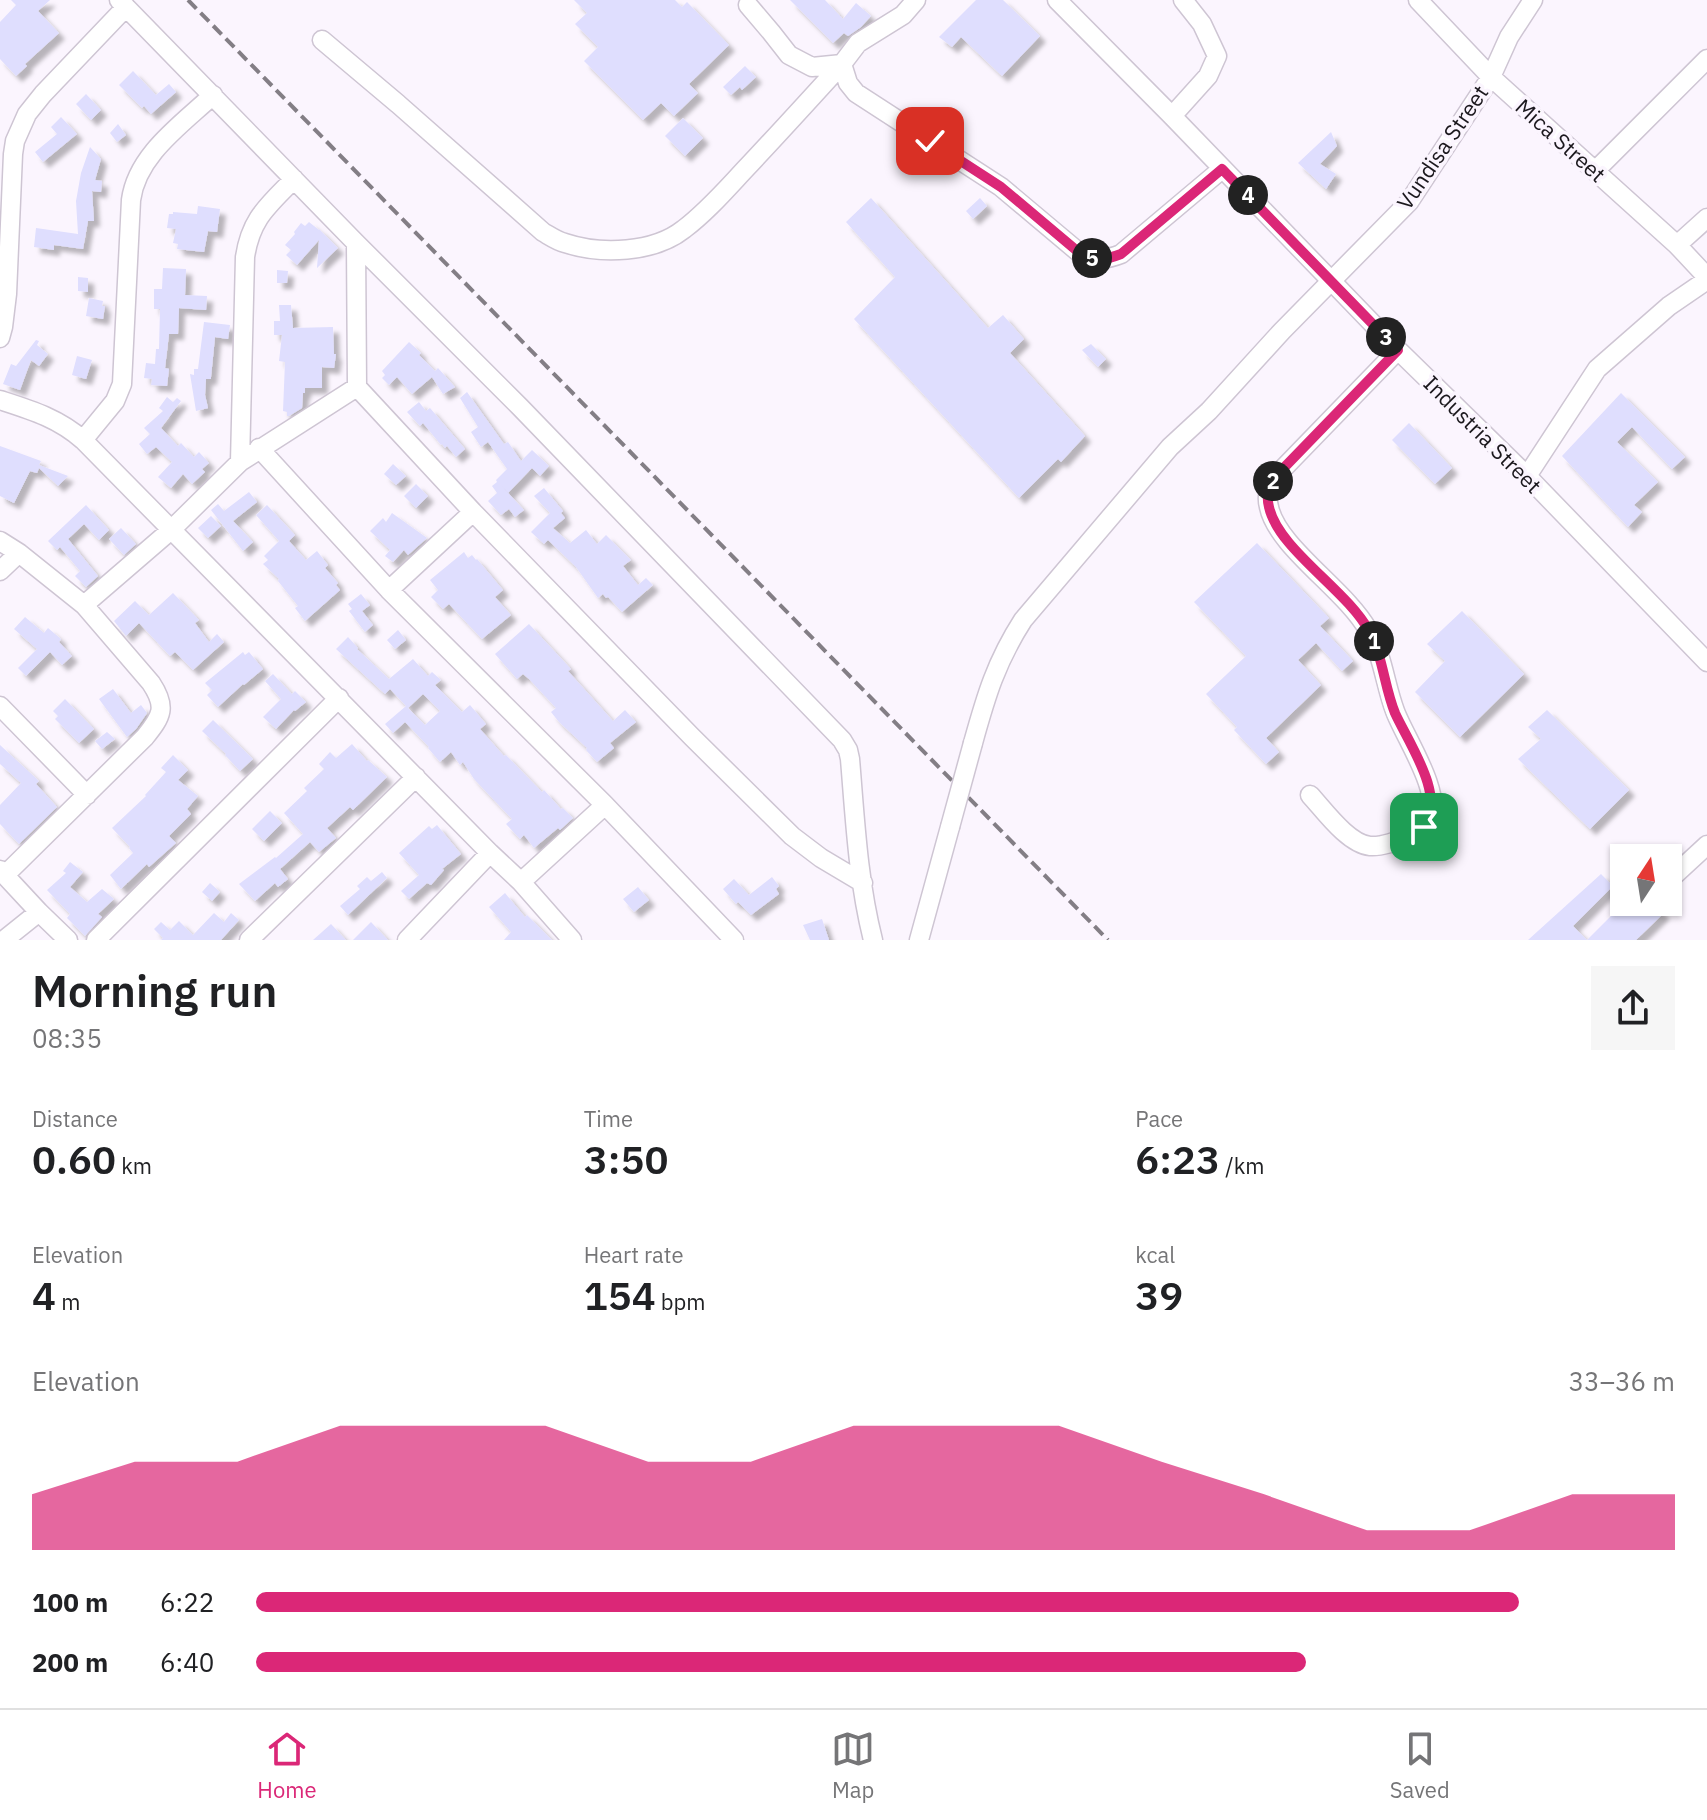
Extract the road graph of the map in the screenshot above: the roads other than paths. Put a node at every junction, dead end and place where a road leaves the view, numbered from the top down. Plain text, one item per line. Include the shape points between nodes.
1 (916, 0) edge
2 (1057, 0) edge
3 (1183, 0) edge
4 (1418, 0) edge
5 (1533, 0) edge
6 (122, 4) edge
7 (748, 5) dead end
8 (322, 40) dead end
9 (1707, 59) edge
10 (842, 64) junction
11 (1491, 77) junction
12 (213, 95) junction
13 (1172, 116) junction
14 (1222, 169) junction
15 (1595, 171) junction
16 (294, 179) junction
17 (1707, 218) edge
18 (356, 243) junction
19 (1677, 245) junction
20 (1707, 278) edge
21 (1332, 280) junction
22 (0, 338) edge
23 (1398, 350) junction
24 (357, 387) junction
25 (0, 400) edge
26 (83, 440) junction
27 (259, 448) junction
28 (240, 462) junction
29 (1527, 476) junction
30 (473, 512) junction
31 (171, 530) junction
32 (0, 541) edge
33 (19, 553) junction
34 (0, 571) edge
35 (389, 590) junction
36 (84, 605) junction
37 (1707, 662) edge
38 (339, 698) junction
39 (0, 706) edge
40 (416, 777) junction
41 (87, 795) junction
42 (1310, 795) dead end
43 (605, 805) junction
44 (1707, 845) edge
45 (490, 853) junction
46 (1682, 868) edge
47 (3, 873) edge
48 (521, 882) junction
49 (863, 883) junction
50 (39, 912) junction
51 (568, 939) edge
52 (4, 940) edge
53 (68, 940) edge
54 (96, 940) edge
55 (249, 940) edge
56 (407, 940) edge
57 (734, 940) edge
58 (873, 940) edge
59 (919, 940) edge

1 - 10 street via 903,15 858,43
2 - 13 street, Industria Street
3 - 13 street via 1217,56 1208,76
4 - 11 street, Mica Street
5 - 11 street, Vundisa Street
6 - 12 street
6 - 22 street via 43,94 18,131
7 - 10 street via 789,55 812,67
8 - 10 street via 543,232 582,248 630,250 682,231
9 - 15 street
10 - 14 street via 848,83 865,101 1001,187 1082,255 1098,260 1121,254
11 - 15 street, Mica Street
11 - 21 street, Vundisa Street via 1409,202
12 - 16 street
12 - 26 street via 165,140 137,177 131,200 122,384
13 - 14 street, Industria Street
14 - 21 street, Industria Street
15 - 19 street, Mica Street
16 - 18 street
16 - 28 street via 254,222 247,241
17 - 19 street
18 - 24 street
18 - 49 street via 842,740 850,759
19 - 20 street, Mica Street
20 - 29 street via 1597,369
21 - 23 street, Industria Street
21 - 59 street, Vundisa Street, bridge via 1170,447 1023,620 994,674
23 - 29 street, Industria Street
23 - 42 street via 1274,478 1268,496 1280,531 1340,593 1375,644 1395,711 1432,800 1430,819 1410,835 1369,846 1354,840
24 - 27 street
24 - 30 street
25 - 26 street via 53,418
26 - 31 street
27 - 28 street
27 - 35 street
28 - 31 street
29 - 37 street, Industria Street
30 - 35 street
30 - 49 street via 792,836
31 - 36 street
31 - 38 street
32 - 33 street
33 - 34 street
33 - 36 street
35 - 43 street
36 - 41 street via 162,703 157,722 145,737
38 - 40 street
38 - 54 street
39 - 41 street
40 - 45 street
40 - 55 street
41 - 47 street
43 - 48 street
43 - 57 street
44 - 46 street
45 - 48 street
45 - 56 street
47 - 50 street
48 - 51 street
49 - 58 street
50 - 52 street
50 - 53 street

